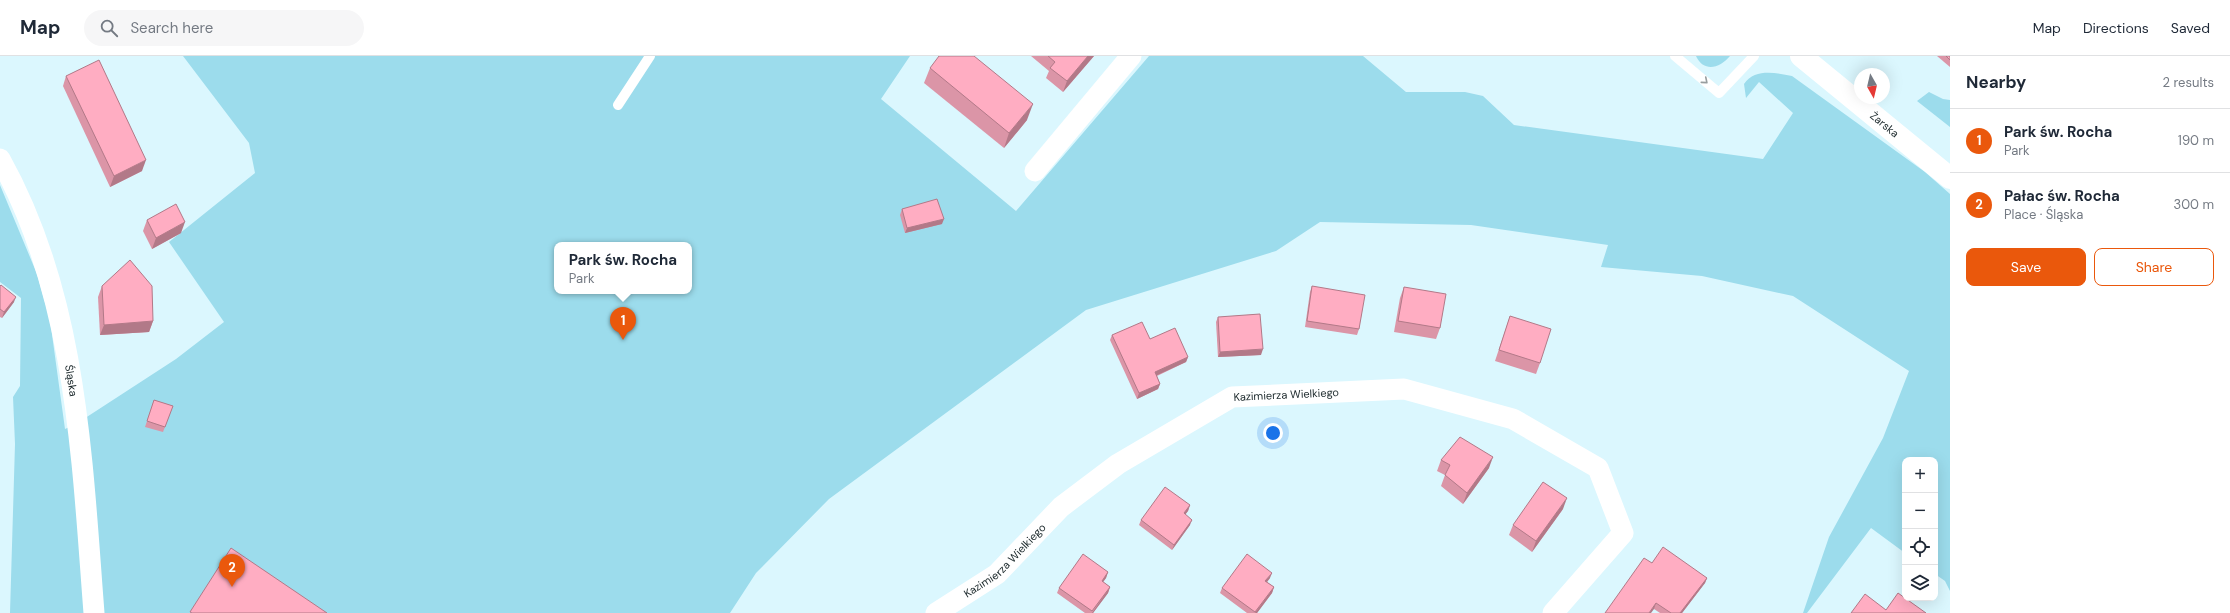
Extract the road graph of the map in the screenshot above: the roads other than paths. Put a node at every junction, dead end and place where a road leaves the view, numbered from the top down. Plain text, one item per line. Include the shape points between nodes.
1 (650, 56) edge
2 (1130, 56) edge
3 (1675, 56) edge
4 (1754, 56) edge
5 (1801, 56) edge
6 (618, 105) dead end
7 (0, 159) edge
8 (1035, 171) dead end
9 (1950, 178) edge
10 (94, 613) edge
11 (936, 613) edge
12 (1553, 613) edge

1 - 6 lane
2 - 8 street
3 -> 4 lane via 1719,93
5 - 9 street, Żarska
7 - 10 street, Śląska via 19,197 47,267 64,336 85,494
11 - 12 street, Kazimierza Wielkiego via 997,574 1062,507 1118,464 1232,397 1404,388 1513,419 1598,468 1624,533

